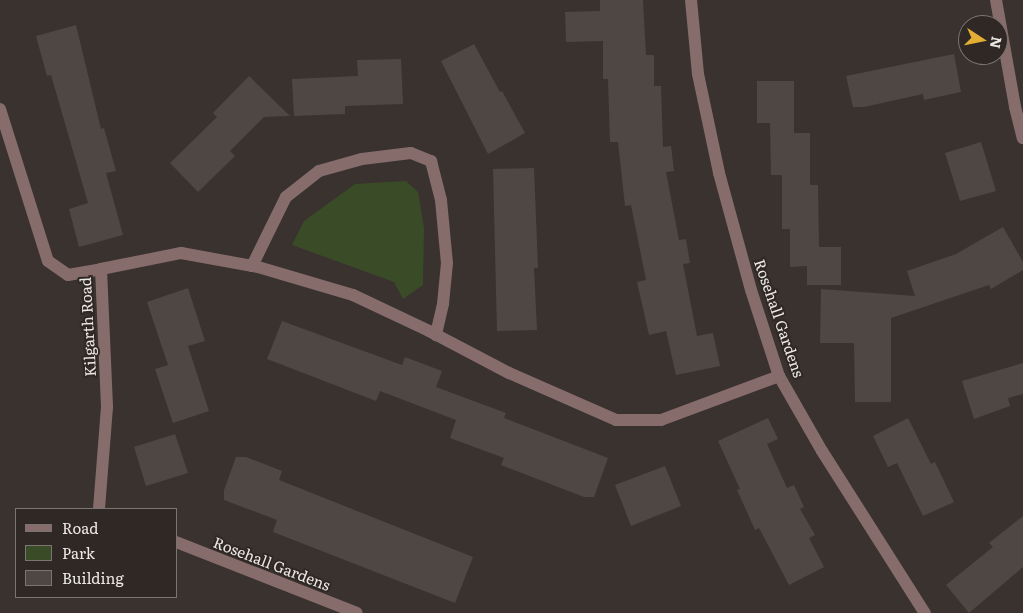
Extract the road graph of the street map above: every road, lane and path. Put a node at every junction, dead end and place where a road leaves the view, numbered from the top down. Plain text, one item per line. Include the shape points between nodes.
1 (691, 0) edge
2 (996, 0) edge
3 (1019, 107) edge
4 (0, 110) edge
5 (1023, 138) edge
6 (252, 266) junction
7 (101, 269) junction
8 (436, 335) junction
9 (779, 376) junction
10 (99, 508) edge
11 (178, 543) edge
12 (357, 613) edge
13 (926, 613) edge

1 - 9 street, Rosehall Gardens via 698,74 718,173
2 - 3 street
3 - 5 street
4 - 7 street, Kilgarth Road via 48,261 68,275
6 - 7 street via 181,253
6 - 8 street via 353,295
6 - 8 street via 286,197 319,171 362,159 411,153 431,160 441,200 447,263
7 - 10 street, Kilgarth Road via 107,407
8 - 9 street via 509,373 616,420 661,420
9 - 13 street, Rosehall Gardens via 822,451
11 - 12 street, Rosehall Gardens

